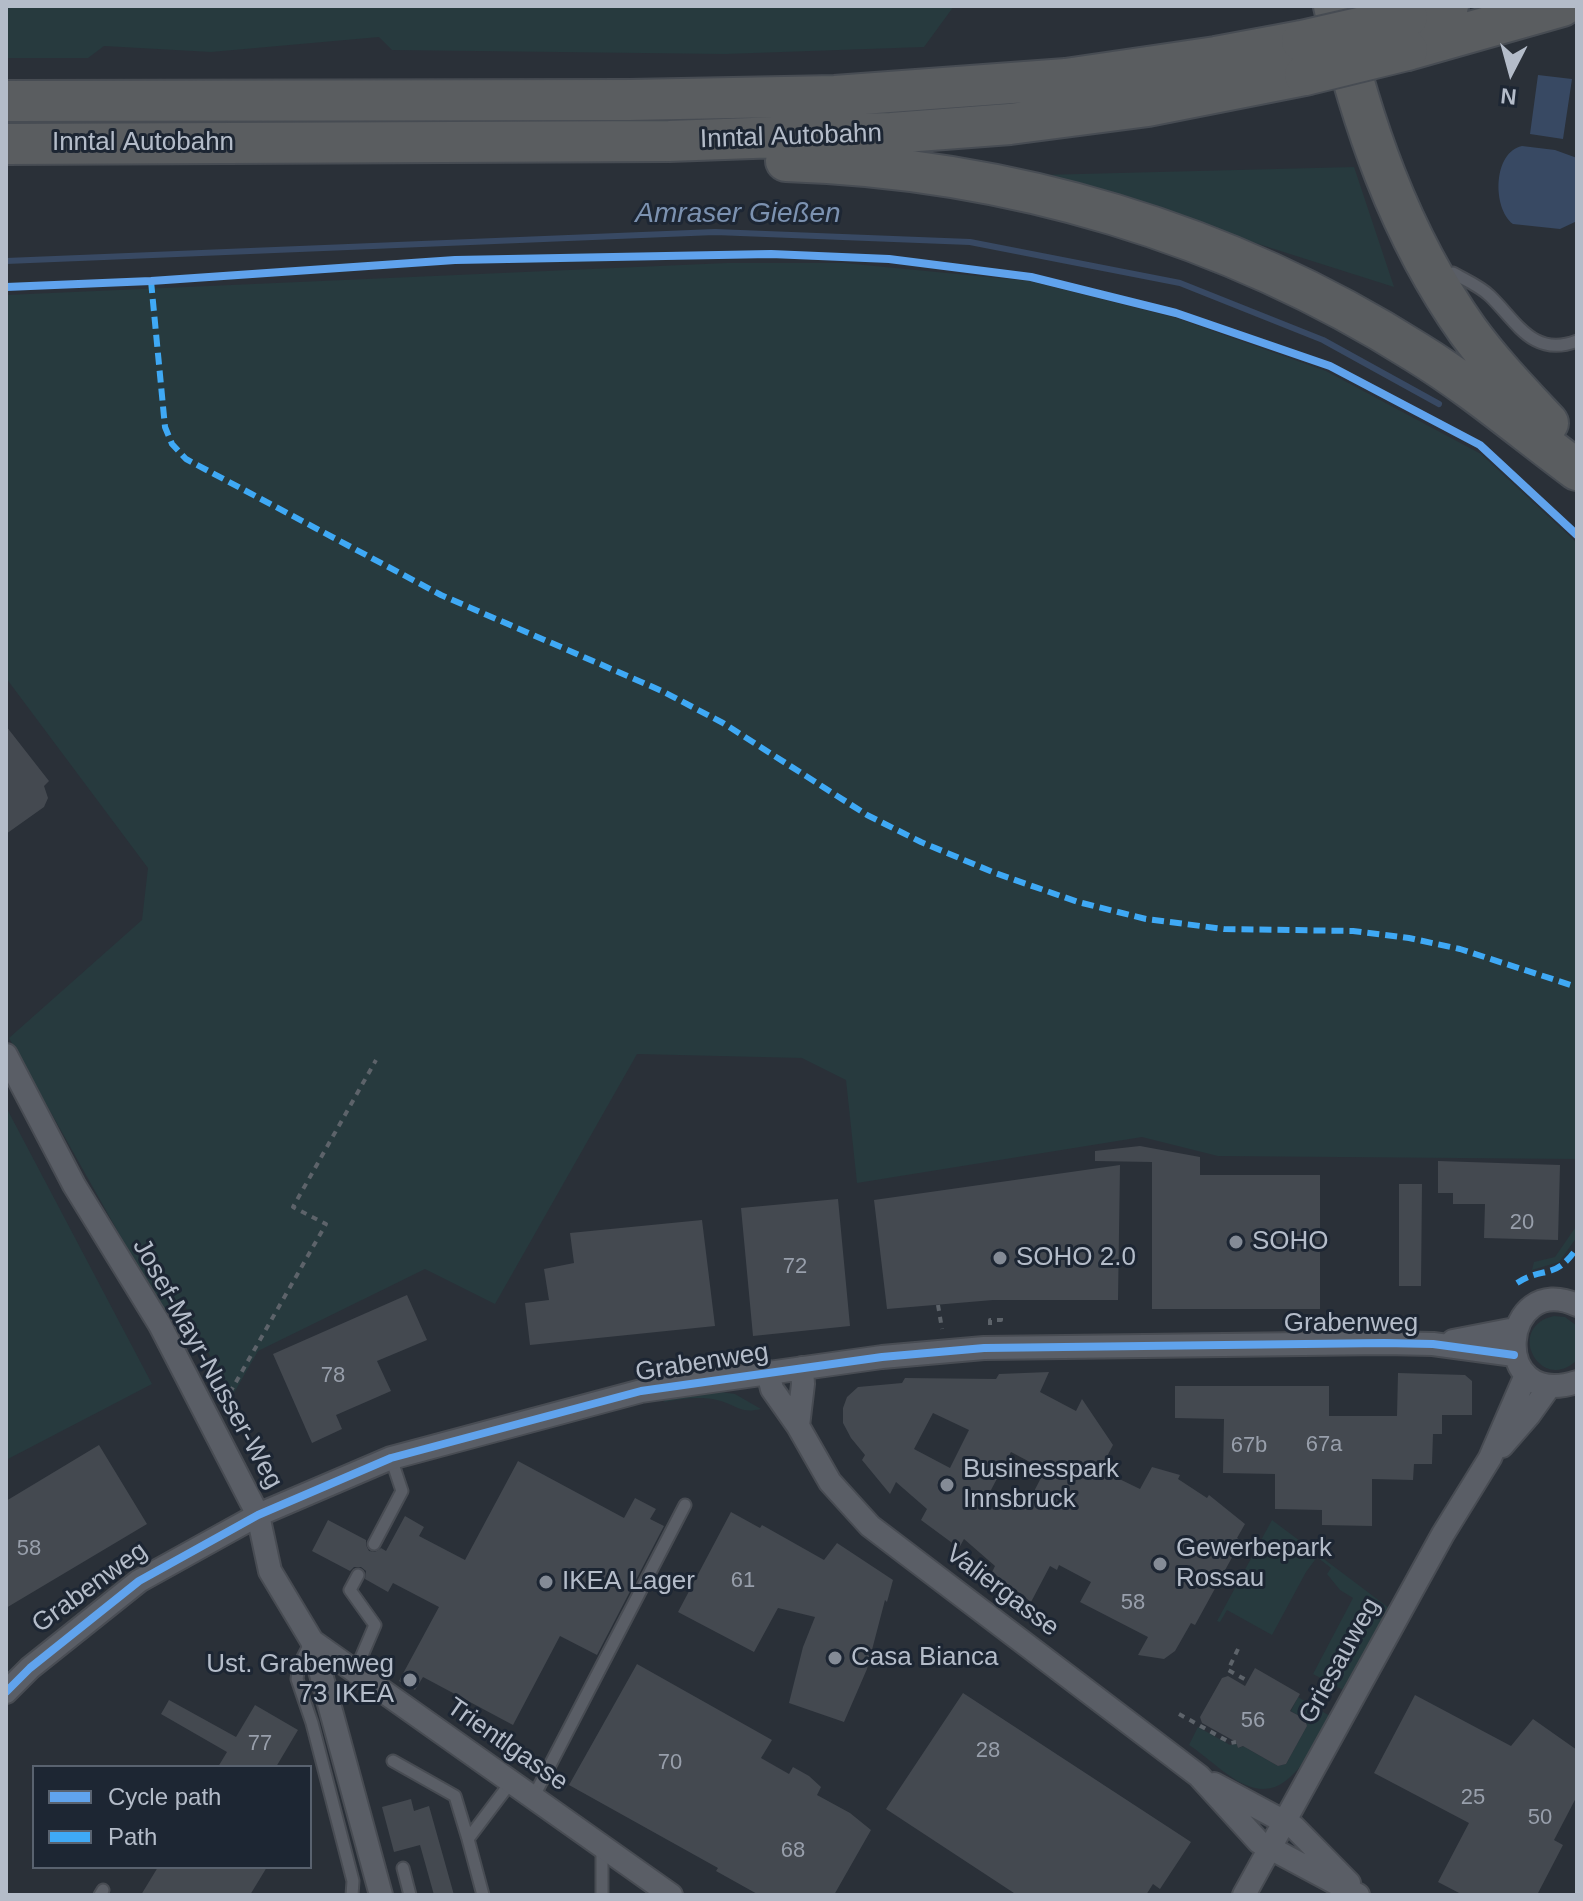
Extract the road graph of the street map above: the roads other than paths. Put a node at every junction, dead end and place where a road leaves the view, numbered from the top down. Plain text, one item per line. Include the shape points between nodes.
1 (1334, 6) edge
2 (1352, 6) edge
3 (1448, 6) edge
4 (1562, 6) edge
5 (1415, 25) edge
6 (1304, 58) junction
7 (6, 101) edge
8 (669, 141) junction
9 (6, 144) edge
10 (1453, 273) junction
11 (1577, 341) edge
12 (1577, 428) edge
13 (1577, 456) edge
14 (1577, 470) edge
15 (6, 1055) edge
16 (1573, 1297) edge
17 (1515, 1329) junction
18 (1433, 1344) junction
19 (1514, 1355) junction
20 (802, 1368) junction
21 (768, 1372) junction
22 (1526, 1375) junction
23 (1577, 1382) edge
24 (1549, 1387) junction
25 (798, 1426) junction
26 (391, 1458) junction
27 (1490, 1458) junction
28 (685, 1505) dead end
29 (258, 1515) junction
30 (374, 1544) dead end
31 (358, 1575) dead end
32 (312, 1641) junction
33 (355, 1672) junction
34 (6, 1692) edge
35 (393, 1761) dead end
36 (1199, 1776) junction
37 (511, 1782) junction
38 (533, 1798) junction
39 (1283, 1821) junction
40 (468, 1839) junction
41 (602, 1846) junction
42 (1268, 1847) junction
43 (403, 1868) dead end
44 (352, 1895) edge
45 (381, 1895) edge
46 (410, 1895) edge
47 (483, 1895) edge
48 (602, 1895) edge
49 (671, 1895) edge
50 (1244, 1895) edge
51 (1360, 1895) edge

1 - 13 highway via 1376,152 1424,261 1492,362
2 - 10 highway via 1391,141
3 - 5 highway, Inntal Autobahn
4 - 5 highway, Inntal Autobahn
5 - 6 highway, Inntal Autobahn, bridge
6 - 7 highway, Inntal Autobahn via 1216,57 1066,79 835,96
6 - 8 highway, Inntal Autobahn via 1148,106 891,133
8 - 9 highway, Inntal Autobahn
8 - 14 highway via 730,159 852,165 974,180 1077,203 1181,236 1314,294 1415,351
10 - 11 lane via 1484,291 1534,340 1559,346
10 - 12 highway via 1504,348
15 - 29 street, Josef-Mayr-Nusser-Weg via 74,1185 160,1325
16 - 17 street via 1531,1308
17 - 18 street, Grabenweg
17 - 19 street
18 - 19 street, Grabenweg
18 - 20 street, Grabenweg via 984,1348
19 - 22 street
20 - 21 street, Grabenweg
20 - 25 street
21 - 25 street, Valiergasse via 772,1389
21 - 26 street, Grabenweg via 641,1391
22 - 24 street
22 - 27 street, Griesauweg
23 - 24 street
24 - 27 street, Griesauweg
25 - 36 street, Valiergasse via 830,1482 870,1526
26 - 29 street, Grabenweg
26 - 30 lane via 402,1491
27 - 39 street, Griesauweg
28 - 38 lane
29 - 32 street, Josef-Mayr-Nusser-Weg via 270,1571
29 - 34 street, Grabenweg via 139,1581
31 - 33 lane via 350,1590 375,1625
32 - 33 street, Trientlgasse
32 - 44 lane via 297,1679 353,1881
32 - 45 street, Josef-Mayr-Nusser-Weg
33 - 37 street, Trientlgasse
35 - 40 lane via 455,1796
36 - 39 street, Valiergasse
36 - 42 street, Valiergasse
37 - 38 street, Trientlgasse
37 - 40 lane
38 - 41 street, Trientlgasse
39 - 42 street, Griesauweg
39 - 51 street, Valiergasse
40 - 47 lane
41 - 48 lane
41 - 49 street, Trientlgasse
42 - 50 street, Griesauweg
42 - 51 street, Valiergasse
43 - 46 lane

